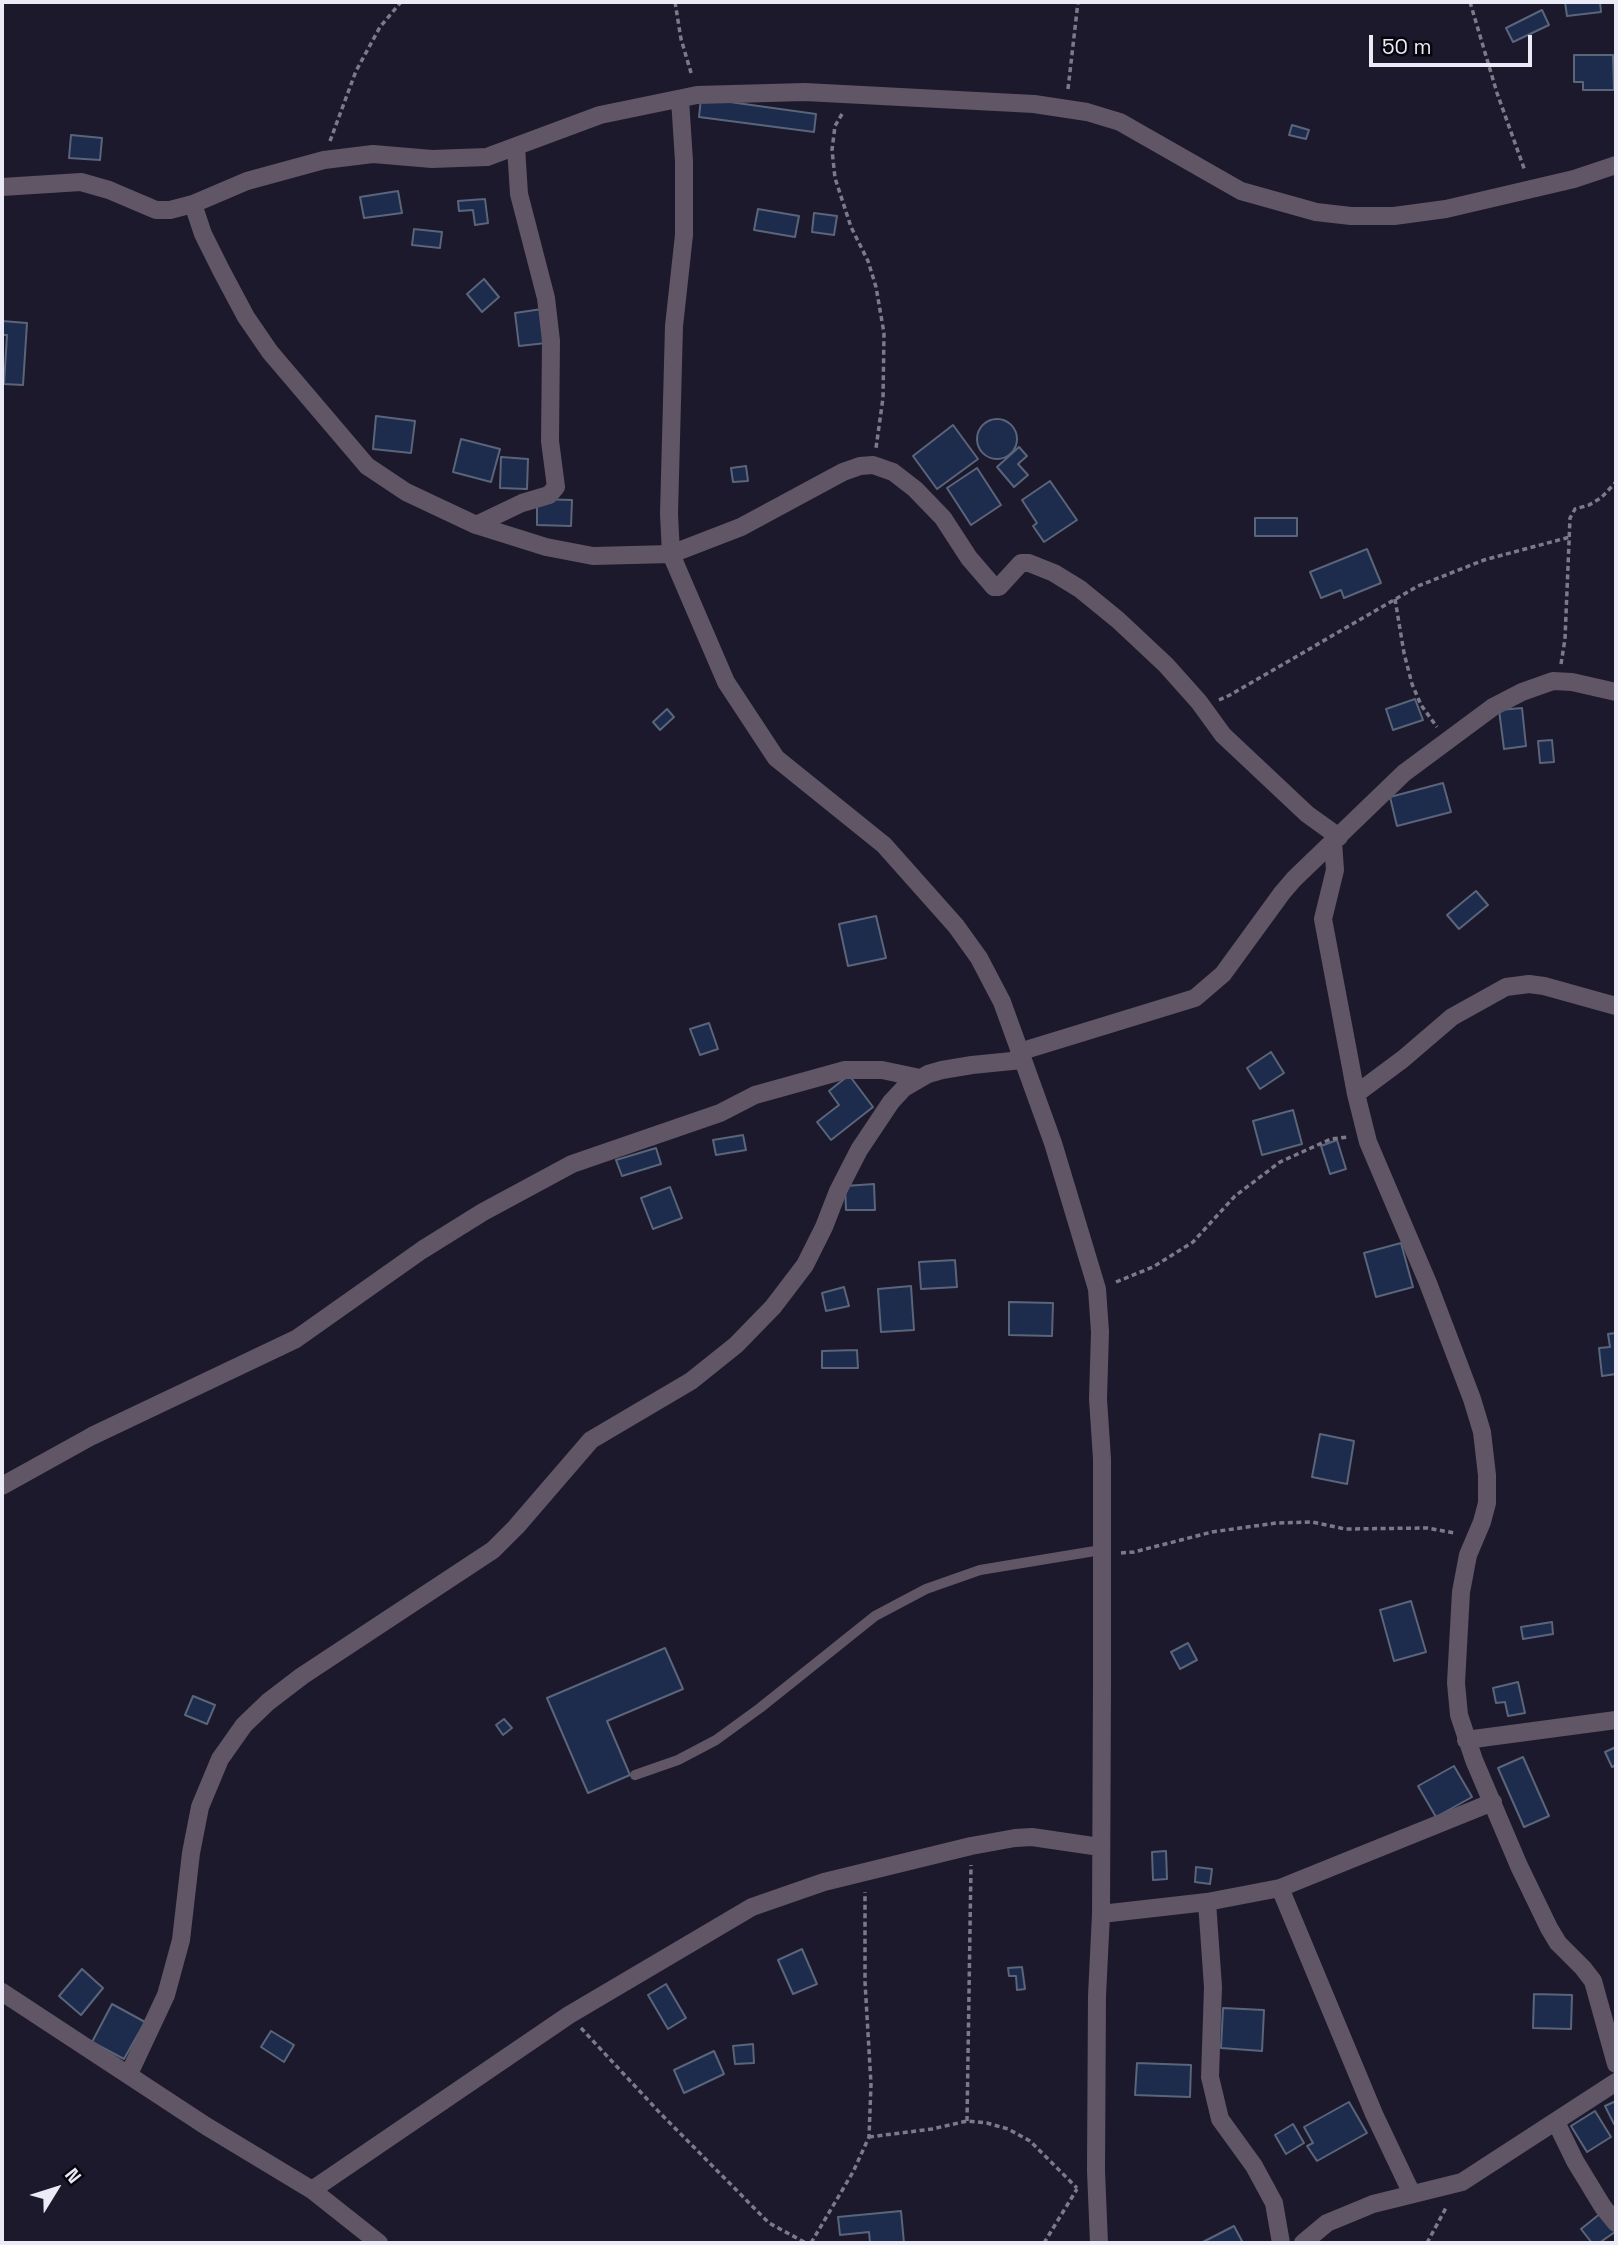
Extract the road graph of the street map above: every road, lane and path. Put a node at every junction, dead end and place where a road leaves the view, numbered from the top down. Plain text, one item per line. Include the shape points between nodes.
1 (401, 2) edge
2 (675, 2) edge
3 (1078, 2) edge
4 (1469, 2) edge
5 (855, 95) junction
6 (688, 97) junction
7 (1066, 108) junction
8 (516, 147) junction
9 (324, 160) junction
10 (1616, 165) edge
11 (2, 187) edge
12 (1532, 190) junction
13 (193, 204) junction
14 (873, 466) junction
15 (1616, 482) edge
16 (476, 525) junction
17 (1570, 537) junction
18 (671, 554) junction
19 (1395, 599) junction
20 (1559, 681) junction
21 (1616, 692) edge
22 (1199, 702) junction
23 (1448, 738) junction
24 (1336, 840) junction
25 (1616, 1006) edge
26 (1021, 1056) junction
27 (920, 1078) junction
28 (1356, 1094) junction
29 (1366, 1135) junction
30 (1097, 1289) junction
31 (2, 1486) edge
32 (1475, 1537) junction
33 (1101, 1553) junction
34 (1616, 1720) edge
35 (1466, 1740) junction
36 (635, 1775) dead end
37 (1493, 1802) junction
38 (971, 1846) junction
39 (1100, 1847) junction
40 (865, 1872) junction
41 (1280, 1888) junction
42 (1208, 1902) junction
43 (1101, 1914) junction
44 (2, 1992) edge
45 (569, 2015) junction
46 (1616, 2064) edge
47 (129, 2074) junction
48 (1616, 2082) edge
49 (967, 2121) junction
50 (1556, 2122) junction
51 (869, 2137) junction
52 (1460, 2182) junction
53 (312, 2190) junction
54 (1412, 2194) junction
55 (1616, 2223) edge
56 (379, 2243) edge
57 (809, 2243) edge
58 (1044, 2243) edge
59 (1099, 2243) edge
60 (1281, 2243) edge
61 (1303, 2243) edge
62 (1427, 2243) edge

1 - 9 path via 380,27 356,71
2 - 6 path
3 - 7 path
4 - 12 path
5 - 6 street via 805,92
5 - 7 street
5 - 14 path via 835,126 832,150 835,178 851,228 876,287 884,333 883,398
6 - 8 street via 600,115
6 - 18 street via 684,235 674,326
7 - 12 street via 1120,122 1241,191 1316,212 1394,216
8 - 9 street via 466,159 373,154
8 - 16 street via 519,194 546,298 551,341 550,441 556,487 549,495
9 - 13 street via 247,181
10 - 12 street
11 - 13 street via 81,182 156,210
13 - 16 street via 203,234 246,317 367,466 406,492
14 - 18 street via 843,472 741,527
14 - 22 street via 893,472 915,489 943,518 990,584 999,587 1021,564 1054,573 1118,620
15 - 17 path via 1601,498 1575,509
16 - 18 street via 545,547 593,556
17 - 19 path via 1484,560
17 - 20 path
18 - 26 street via 726,682 776,758 884,845 956,926 1002,1002
19 - 22 path via 1230,695
19 - 23 path via 1404,653 1420,705
20 - 21 street
20 - 23 street via 1493,707
22 - 24 street via 1223,734
23 - 24 street via 1404,773
24 - 26 street via 1282,892 1223,974 1195,998
24 - 28 street via 1335,870 1323,919
25 - 28 street via 1544,986 1506,987 1452,1017
26 - 27 street
26 - 30 street
27 - 31 street via 882,1070 845,1070 755,1095 720,1113 572,1164 422,1250 296,1339 92,1436
27 - 47 street via 904,1088 876,1123 838,1191 805,1265 736,1345 691,1381 591,1440 493,1550 302,1676 244,1725 220,1759 200,1807 181,1940 166,1995
28 - 29 street
29 - 30 path via 1331,1139 1280,1162 1236,1196 1179,1253
29 - 32 street via 1428,1283 1482,1432 1487,1503
30 - 33 street
32 - 33 path via 1427,1528 1276,1522 1134,1552
32 - 35 street via 1461,1592 1456,1683
33 - 36 lane via 980,1570 926,1589 875,1616 716,1740
33 - 39 street
34 - 35 street
35 - 37 street
37 - 41 street
37 - 46 street via 1549,1928 1593,1981
38 - 39 street via 1032,1837
38 - 40 street
38 - 49 path
39 - 43 street
40 - 45 street via 752,1907
40 - 51 path
41 - 42 street
41 - 54 street
42 - 43 street
42 - 60 street via 1213,1987 1210,2077 1220,2119 1274,2203
43 - 59 street via 1097,1996
44 - 47 street
45 - 53 street
45 - 57 path via 769,2223
47 - 53 street
48 - 50 street
49 - 51 path
49 - 58 path via 1008,2129 1030,2141 1078,2189
50 - 52 street
50 - 55 street
51 - 57 path
52 - 54 street
52 - 62 path
53 - 56 street
54 - 61 street via 1327,2222

